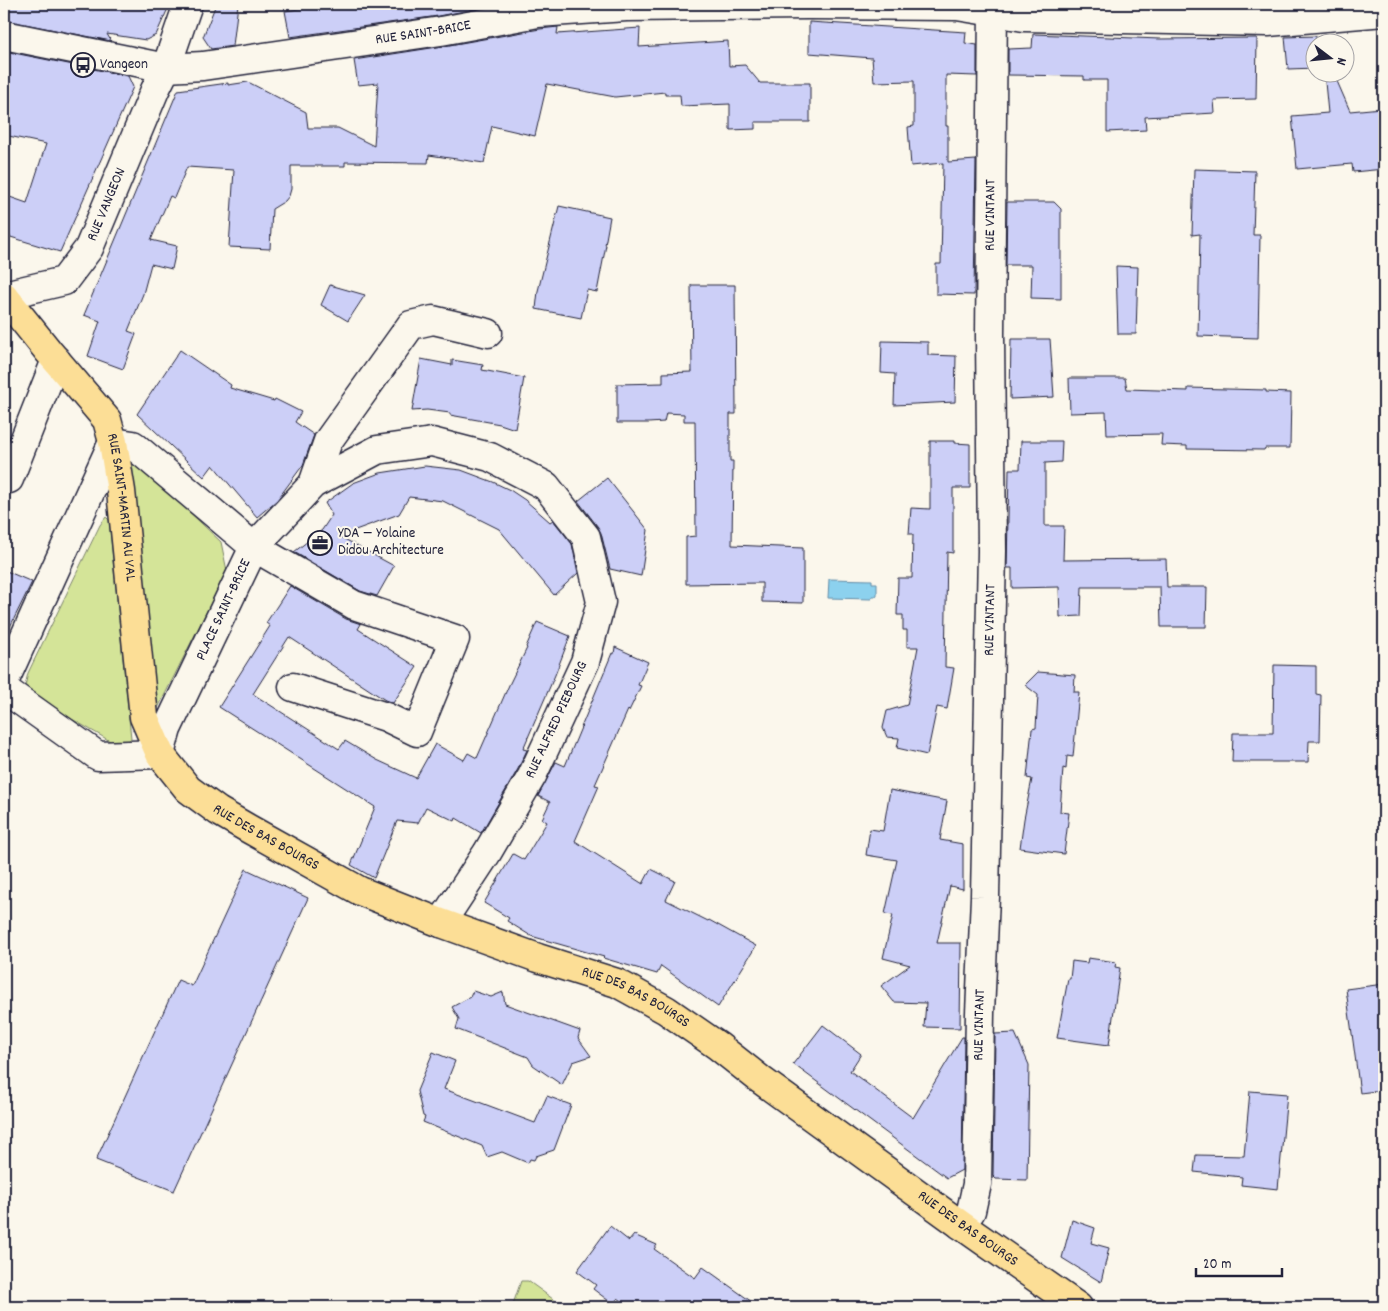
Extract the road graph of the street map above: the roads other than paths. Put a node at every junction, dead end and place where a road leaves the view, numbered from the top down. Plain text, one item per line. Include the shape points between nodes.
1 (188, 4) edge
2 (993, 7) edge
3 (1384, 12) edge
4 (4, 35) edge
5 (166, 68) junction
6 (4, 295) edge
7 (488, 334) dead end
8 (56, 360) junction
9 (113, 442) junction
10 (4, 478) edge
11 (313, 484) junction
12 (254, 547) junction
13 (4, 682) edge
14 (293, 687) dead end
15 (4, 689) edge
16 (160, 754) junction
17 (441, 923) junction
18 (961, 1226) junction
19 (1078, 1307) edge

1 - 5 street, RUE VANGEON
2 - 3 street, RUE SAINT-BRICE via 1024,16 1268,22
2 - 5 street, RUE SAINT-BRICE via 626,7 538,13 212,65
2 - 18 street, RUE VINTANT via 992,551 985,897 977,1184 971,1210
4 - 5 street, RUE SAINT-BRICE
5 - 6 street, RUE VANGEON via 89,248 64,281
6 - 8 main road, RUE SAINT-MARTIN AU VAL
7 - 11 street via 432,320 411,325 328,441
8 - 9 main road, RUE SAINT-MARTIN AU VAL via 107,420
8 - 10 street via 10,479
9 - 12 street, PLACE SAINT-BRICE via 133,445
9 - 13 street
9 - 16 main road, RUE SAINT-MARTIN AU VAL via 144,718
11 - 12 street, RUE ALFRED PIEBOURG
11 - 17 street, RUE ALFRED PIEBOURG via 377,450 432,442 490,457 546,486 586,537 601,602 585,662 532,776
12 - 14 street via 354,605 455,639 417,732 386,717
12 - 16 street, PLACE SAINT-BRICE via 167,729
15 - 16 street via 98,756
16 - 17 main road, RUE DES BAS BOURGS via 188,789 218,811 360,891
17 - 18 main road, RUE DES BAS BOURGS via 617,983 666,1010
18 - 19 main road, RUE DES BAS BOURGS

